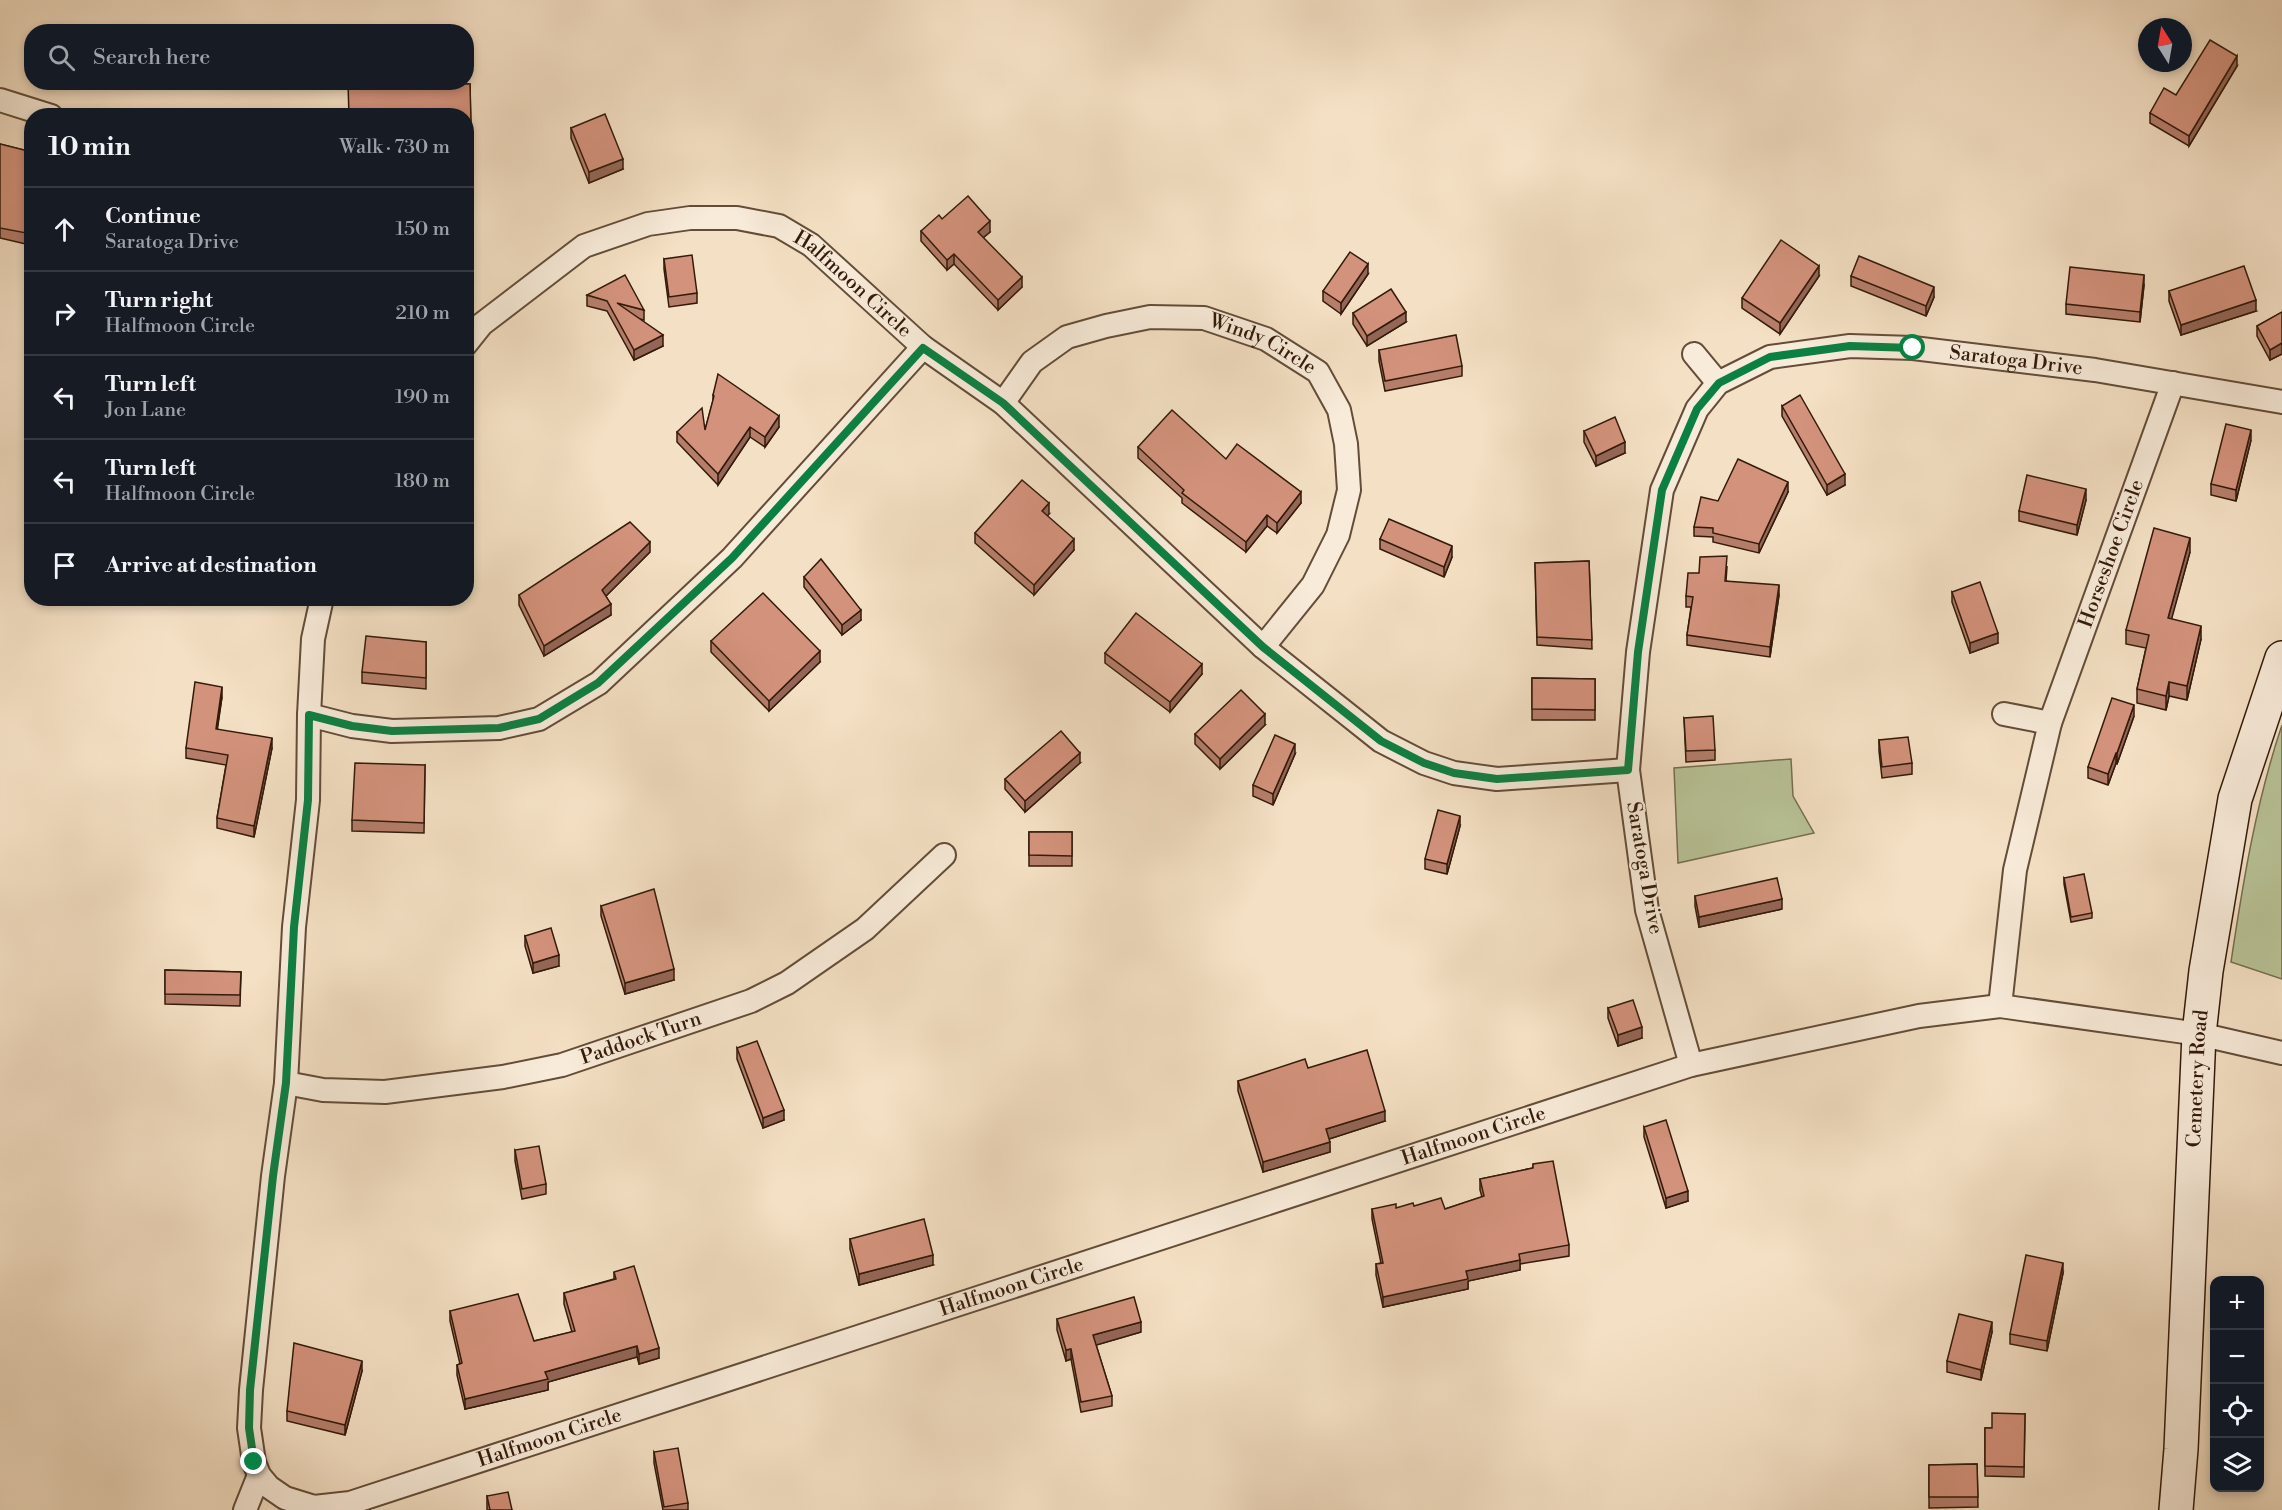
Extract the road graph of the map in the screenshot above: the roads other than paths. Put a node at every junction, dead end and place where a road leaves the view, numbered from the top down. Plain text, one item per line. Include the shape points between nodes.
1 (0, 100) edge
2 (26, 108) edge
3 (474, 318) edge
4 (923, 348) junction
5 (1694, 354) dead end
6 (1719, 383) junction
7 (2173, 383) junction
8 (2282, 402) edge
9 (1003, 403) junction
10 (320, 606) edge
11 (1263, 647) junction
12 (2282, 658) edge
13 (2004, 714) dead end
14 (309, 715) junction
15 (2050, 723) junction
16 (1628, 770) junction
17 (944, 855) dead end
18 (2000, 1006) junction
19 (2199, 1034) junction
20 (2282, 1053) edge
21 (1691, 1065) junction
22 (286, 1083) junction
23 (259, 1475) junction
24 (331, 1508) edge
25 (245, 1510) edge
26 (2176, 1510) edge

1 - 2 street
3 - 4 street, Halfmoon Circle via 584,246 648,224 690,218 737,218 779,226 811,244
4 - 9 street, Halfmoon Circle
4 - 14 street via 732,558 598,683 539,719 499,728 392,731
5 - 6 street
6 - 7 street, Saratoga Drive via 1770,357 1850,346 1913,348
6 - 16 street, Saratoga Drive via 1697,409 1662,490 1638,652
7 - 8 street, Saratoga Drive
7 - 15 street, Horseshoe Circle
9 - 11 street, Halfmoon Circle
9 - 11 street, Windy Circle via 1032,362 1067,337 1150,317 1204,318 1266,339 1318,372 1339,410 1349,490 1338,535 1312,585
10 - 14 street via 313,639
11 - 16 street, Halfmoon Circle via 1381,741 1424,763 1454,773 1497,779
12 - 19 street, Cemetery Road via 2235,799
13 - 15 street
14 - 22 street via 308,800 294,927
15 - 18 street, Horseshoe Circle via 2015,870
16 - 21 street, Saratoga Drive via 1647,910
17 - 22 street, Paddock Turn via 865,929 787,983 752,1001 562,1065 503,1077 385,1092 323,1090
18 - 19 street
18 - 21 street via 1919,1016
19 - 20 street
19 - 26 street, Cemetery Road
21 - 24 street, Halfmoon Circle
22 - 23 street via 250,1390 249,1428
23 - 24 street, Halfmoon Circle via 285,1498
23 - 25 street

